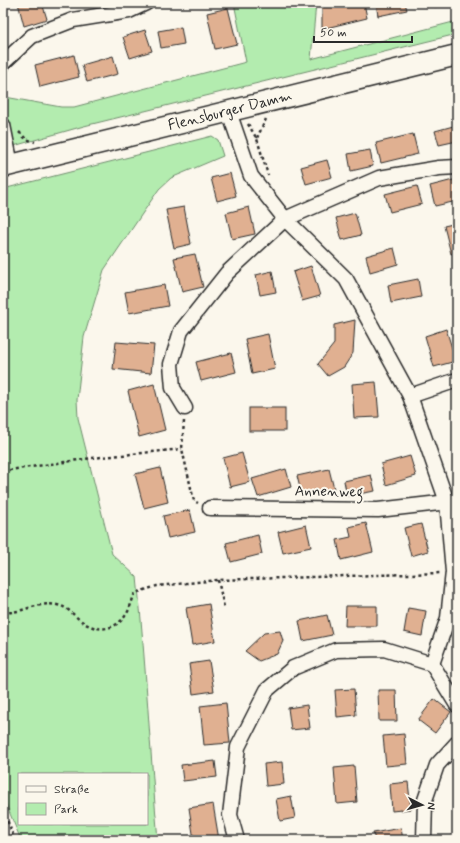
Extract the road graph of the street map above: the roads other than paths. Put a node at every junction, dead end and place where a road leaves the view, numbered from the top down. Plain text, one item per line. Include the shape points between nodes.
1 (146, 3) edge
2 (457, 55) edge
3 (3, 63) edge
4 (229, 112) junction
5 (3, 125) edge
6 (7, 166) edge
7 (457, 167) edge
8 (285, 219) junction
9 (457, 380) edge
10 (410, 396) junction
11 (185, 408) road end
12 (452, 502) edge
13 (210, 508) road end
14 (453, 619) edge
15 (432, 664) junction
16 (457, 705) edge
17 (457, 743) edge
18 (237, 840) edge
19 (424, 840) edge

1 - 3 street via 129,11 74,20 32,36
2 - 4 street, Flensburger Damm
4 - 6 street, Flensburger Damm
4 - 8 street via 250,176
5 - 6 street
7 - 8 street via 379,178
8 - 10 street via 346,279
8 - 11 street via 227,273 181,331 171,364 173,388
9 - 10 street
10 - 12 street
12 - 13 street, Annenweg via 378,510
12 - 14 street
14 - 15 street
15 - 16 street
15 - 18 street via 384,648 336,650 293,668 267,690 238,747 230,815
17 - 19 street via 436,765 425,800

